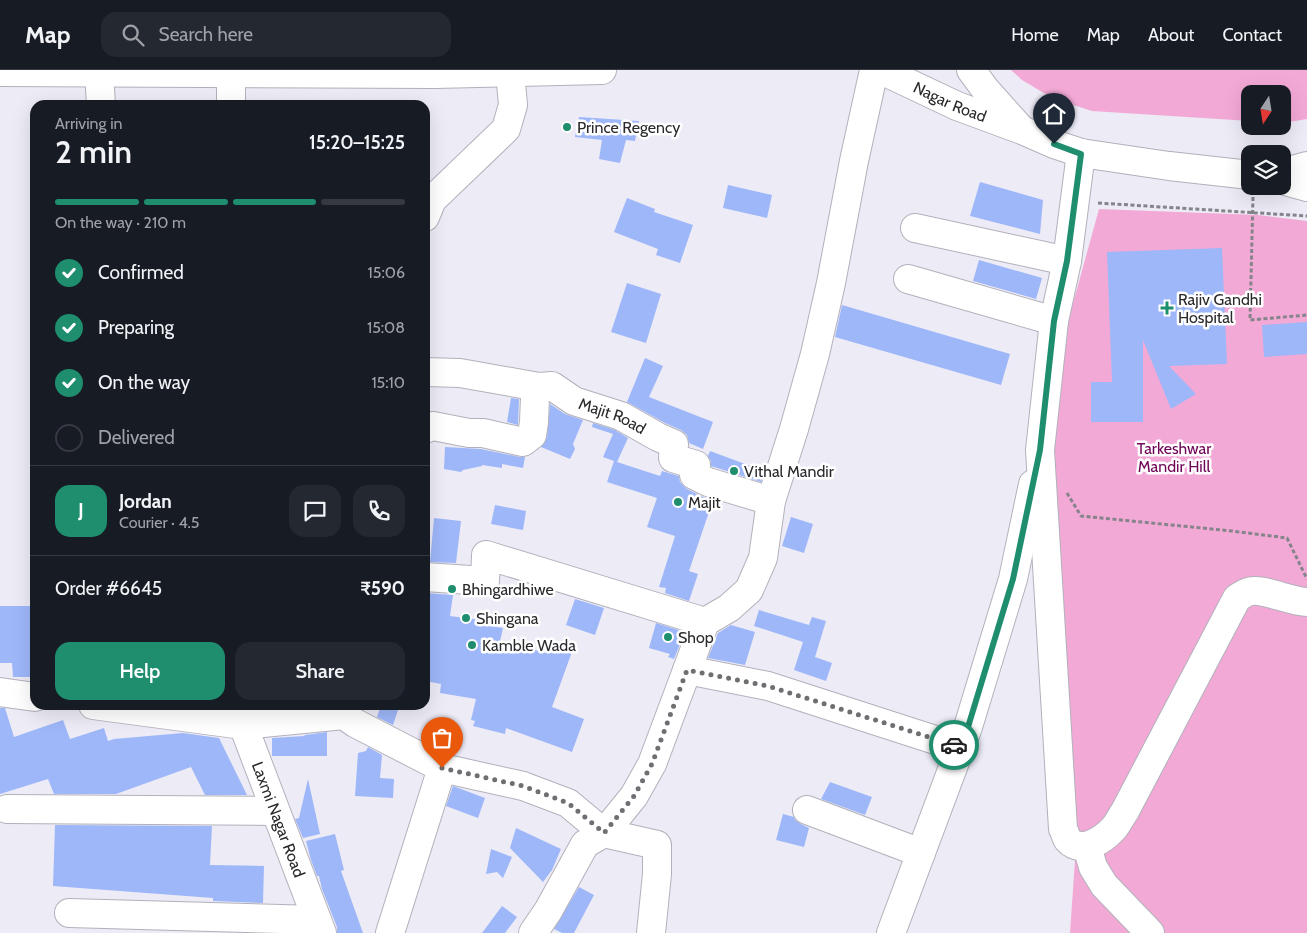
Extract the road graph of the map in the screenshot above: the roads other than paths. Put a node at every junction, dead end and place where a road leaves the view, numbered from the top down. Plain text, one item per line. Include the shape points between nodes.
1 (602, 70) edge
2 (874, 70) edge
3 (881, 70) edge
4 (0, 72) edge
5 (99, 72) junction
6 (230, 72) junction
7 (510, 72) junction
8 (980, 76) edge
9 (102, 100) edge
10 (231, 100) edge
11 (1022, 130) junction
12 (1081, 154) junction
13 (1307, 166) edge
14 (1291, 170) edge
15 (1241, 182) edge
16 (1291, 183) edge
17 (1307, 187) edge
18 (430, 205) edge
19 (915, 228) dead end
20 (1067, 261) junction
21 (908, 279) dead end
22 (1054, 321) junction
23 (430, 372) edge
24 (539, 387) junction
25 (430, 427) edge
26 (1040, 450) junction
27 (771, 501) junction
28 (430, 577) edge
29 (1307, 602) edge
30 (704, 622) junction
31 (687, 670) junction
32 (0, 692) edge
33 (30, 696) edge
34 (166, 710) edge
35 (343, 710) edge
36 (239, 715) edge
37 (960, 748) junction
38 (442, 768) junction
39 (7, 809) dead end
40 (807, 810) dead end
41 (276, 811) junction
42 (604, 833) junction
43 (1087, 846) junction
44 (921, 853) junction
45 (69, 913) dead end
46 (319, 927) edge
47 (390, 933) edge
48 (533, 933) edge
49 (651, 933) edge
50 (892, 933) edge
51 (1150, 933) edge

1 - 7 main road
2 - 27 main road via 817,346
3 - 11 main road, Nagar Road via 957,106
4 - 5 main road
5 - 6 main road
5 - 9 main road
6 - 7 main road
6 - 10 main road
7 - 18 main road via 513,105 506,129
8 - 11 main road
11 - 12 main road, Nagar Road
12 - 15 main road, Nagar Road via 1178,167
12 - 20 main road
13 - 14 main road
16 - 17 main road
19 - 20 main road
20 - 22 main road
21 - 22 main road
22 - 26 main road
23 - 24 main road, Majit Road via 460,373
24 - 25 main road via 535,396 532,435 523,442 483,433
24 - 27 main road, Majit Road via 552,386 574,401 621,416 674,444 673,458 696,465 694,475 708,482
26 - 37 main road via 1013,579
26 - 43 main road via 1064,829 1068,840
27 - 30 main road via 763,558 749,590 729,608
28 - 30 main road via 485,581 486,555
29 - 43 main road via 1250,591 1238,598 1125,811 1114,828
30 - 31 main road
31 - 37 main road via 768,686
31 - 42 main road via 652,764 634,796
32 - 33 main road
34 - 36 main road
35 - 36 main road
35 - 38 main road via 355,723
36 - 41 main road, Laxmi Nagar Road
37 - 44 main road
38 - 42 main road via 523,786 568,803
38 - 47 main road
39 - 41 main road
40 - 44 main road
41 - 46 main road, Laxmi Nagar Road
42 - 48 main road via 585,844
42 - 49 main road via 657,845
43 - 51 main road via 1093,867 1104,885
44 - 50 main road
45 - 46 main road

